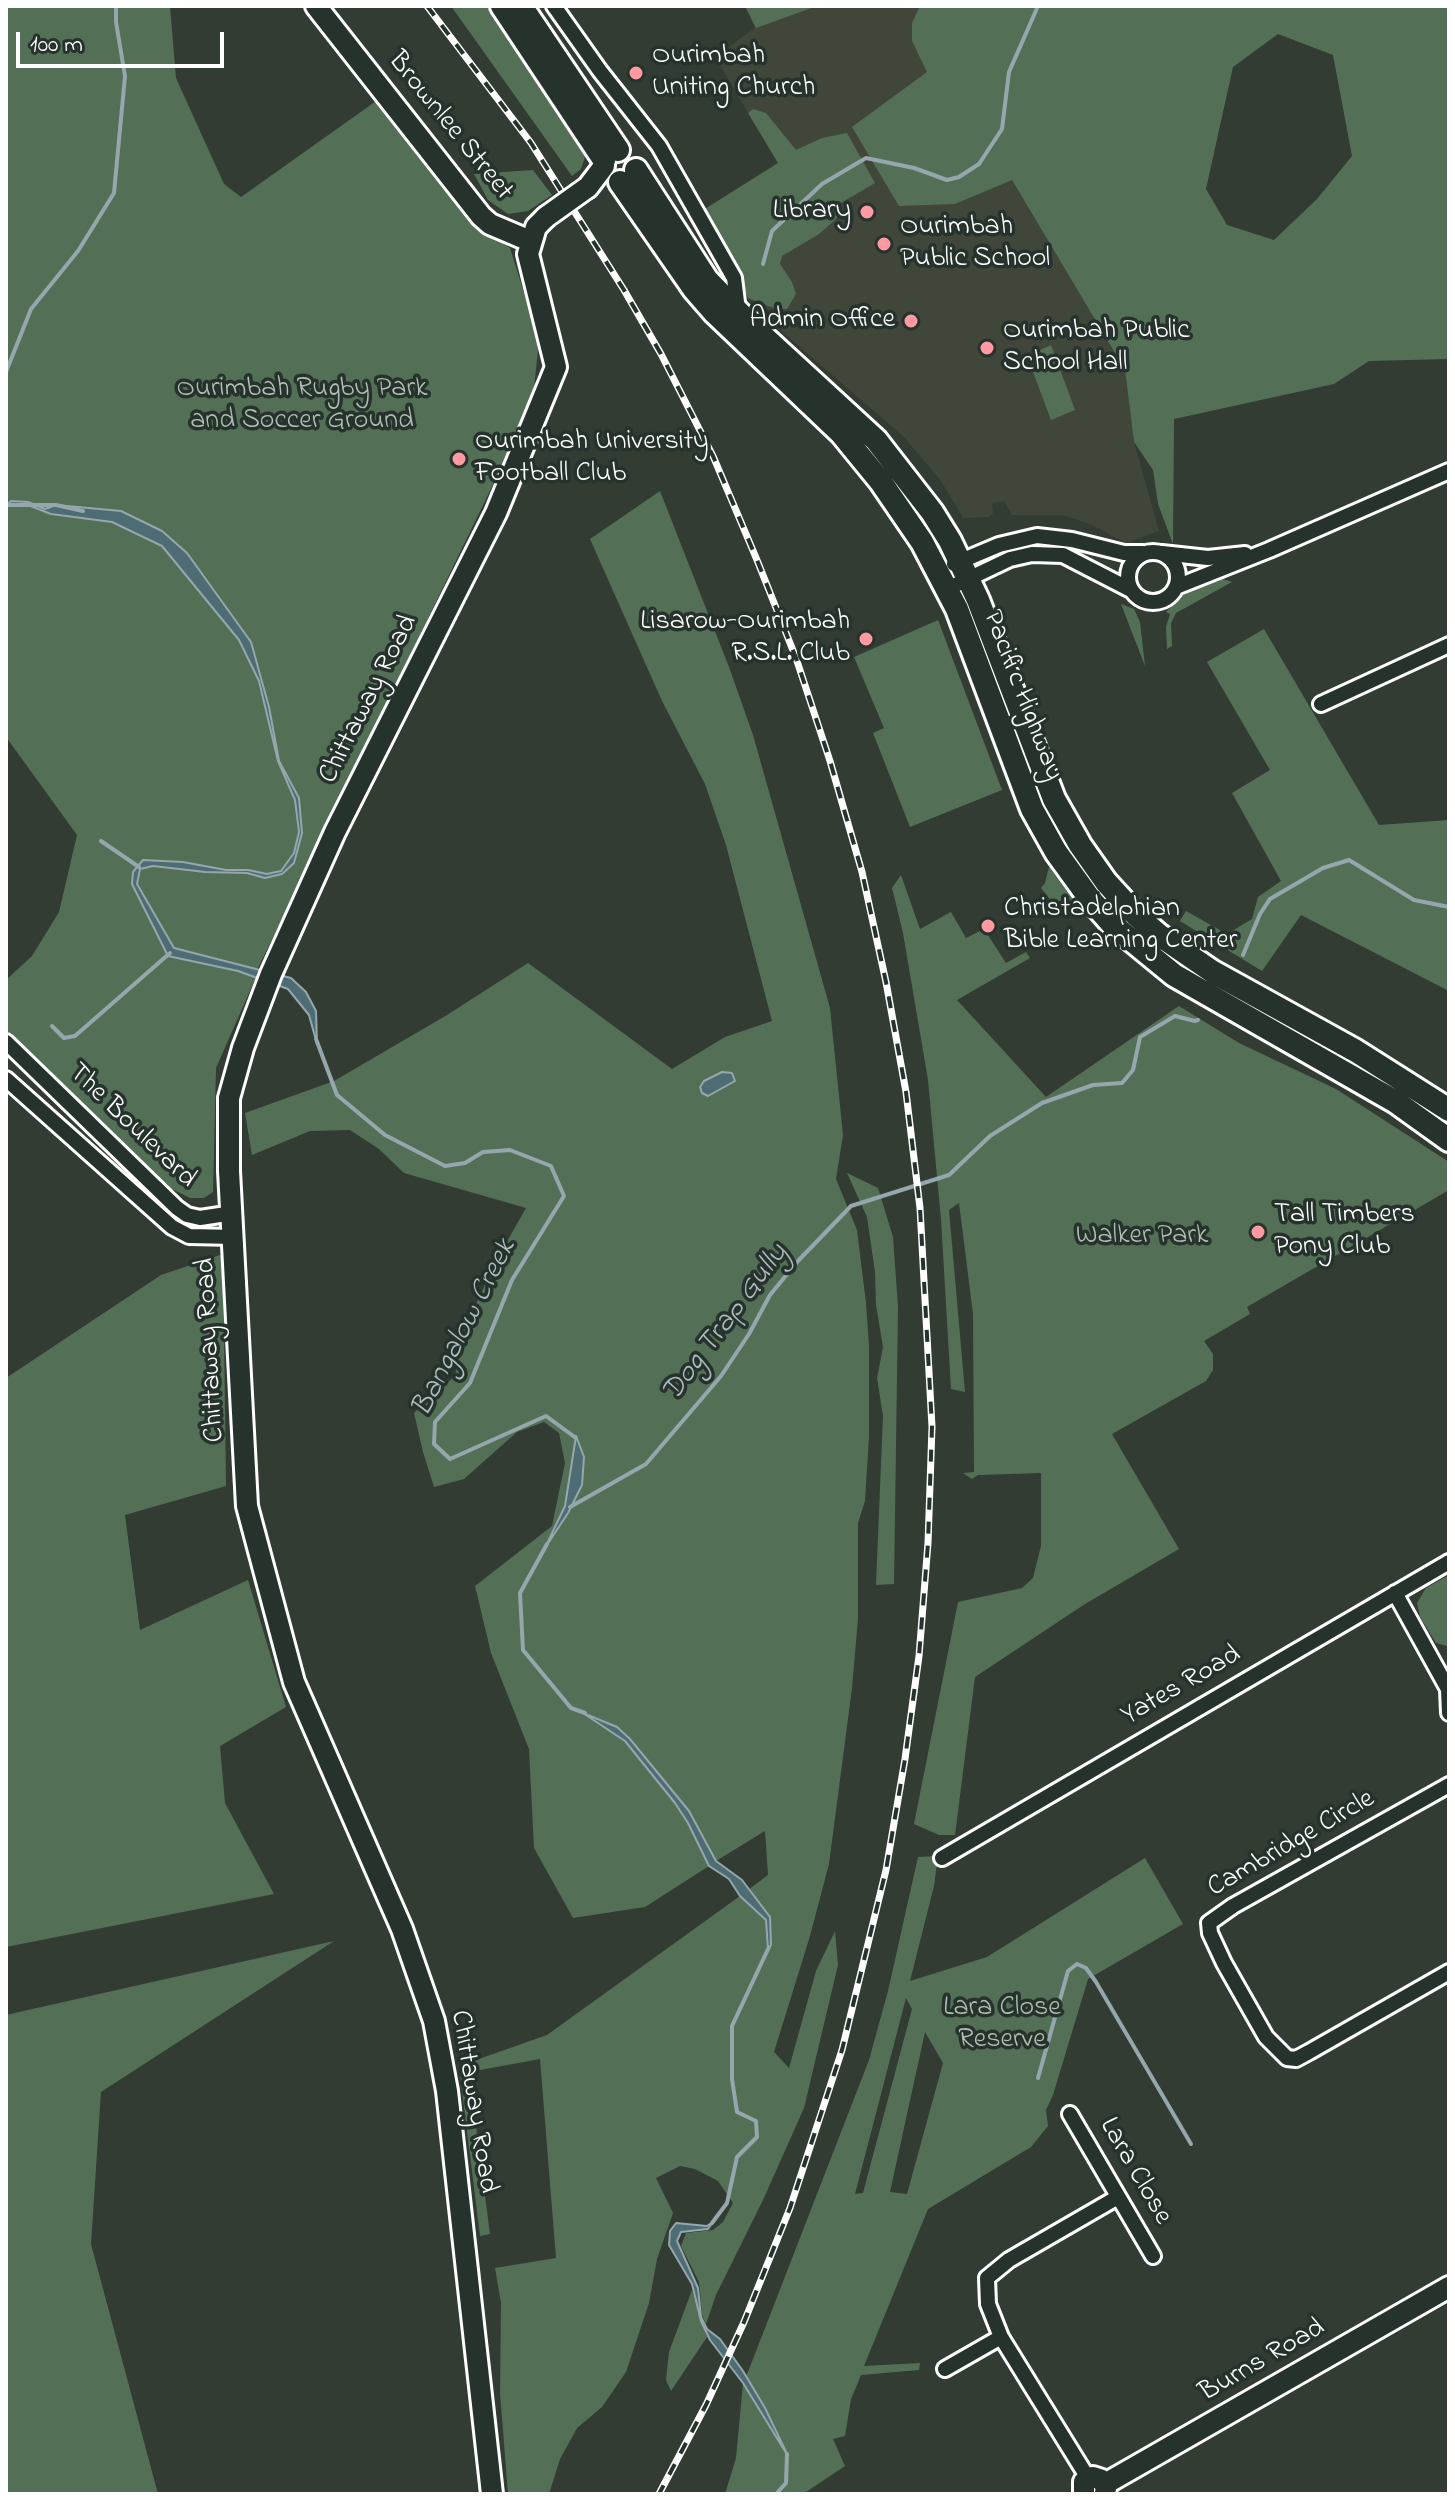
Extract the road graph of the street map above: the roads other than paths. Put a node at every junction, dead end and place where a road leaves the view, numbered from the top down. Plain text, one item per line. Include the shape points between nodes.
1 (316, 6) edge
2 (502, 6) edge
3 (521, 6) edge
4 (554, 6) edge
5 (616, 168) junction
6 (530, 241) junction
7 (738, 312) junction
8 (1449, 471) edge
9 (1143, 553) junction
10 (1162, 553) junction
11 (1261, 553) junction
12 (965, 570) junction
13 (943, 580) junction
14 (1176, 587) junction
15 (1131, 590) junction
16 (1449, 645) edge
17 (1321, 704) dead end
18 (6, 1042) edge
19 (6, 1079) edge
20 (1449, 1110) edge
21 (1449, 1140) edge
22 (233, 1213) junction
23 (235, 1237) junction
24 (1449, 1562) edge
25 (1395, 1593) junction
26 (1449, 1713) edge
27 (1449, 1785) edge
28 (942, 1858) dead end
29 (1449, 1972) edge
30 (1070, 2114) dead end
31 (1118, 2197) junction
32 (1153, 2256) dead end
33 (1449, 2287) edge
34 (1001, 2337) junction
35 (945, 2369) dead end
36 (1095, 2488) edge
37 (492, 2494) edge

1 - 6 main road, Brownlee Street via 481,216
2 - 5 main road, Pacific Highway
3 - 5 main road, Pacific Highway
4 - 7 street via 659,146 734,278
5 - 6 main road, Brownlee Street, bridge via 546,217
5 - 7 main road, Pacific Highway
5 - 13 main road, Pacific Highway via 680,270 714,312 863,459
6 - 22 main road, Chittaway Road via 530,267 556,367 496,513 335,832 243,1048 229,1098
7 - 12 main road, Pacific Highway via 876,440 914,487
8 - 11 street
9 - 10 street
9 - 12 street via 1037,536 999,545
9 - 15 street via 1130,565
10 - 11 street via 1208,558
10 - 14 street via 1174,563
11 - 14 street
12 - 13 street
12 - 15 street via 1032,554 1063,555
12 - 20 main road, Pacific Highway via 1054,799 1113,890 1159,935 1213,972
13 - 21 main road, Pacific Highway via 1032,809 1073,880 1113,925 1174,975 1396,1102
14 - 15 street via 1166,598 1152,602
16 - 17 street
18 - 22 street, The Boulevard via 177,1208 200,1218
19 - 23 street, The Boulevard via 172,1227 189,1236
22 - 23 main road, Chittaway Road
23 - 37 main road, Chittaway Road via 247,1506 294,1682 407,1942 434,2021 447,2091
24 - 25 street, Yates Road
25 - 26 street via 1448,1689
25 - 28 street, Yates Road
27 - 29 street, Cambridge Circle via 1209,1923 1224,1963 1266,2037 1287,2058 1296,2059
30 - 31 street, Lara Close
31 - 32 street, Lara Close
31 - 34 street via 987,2278 988,2304
33 - 36 main road, Burns Road
34 - 35 street
34 - 36 street

